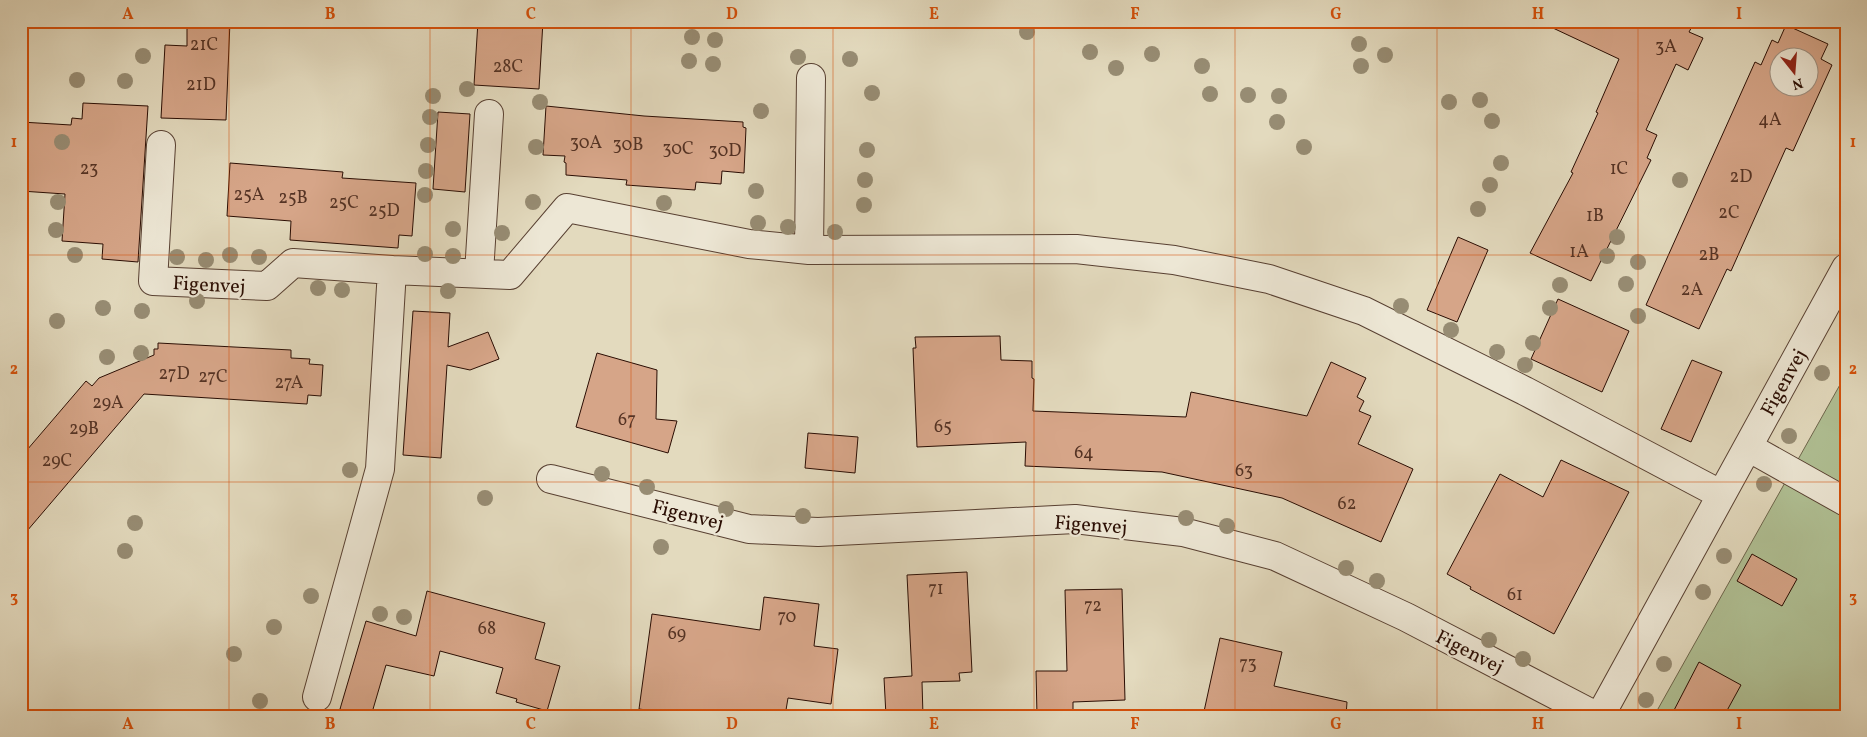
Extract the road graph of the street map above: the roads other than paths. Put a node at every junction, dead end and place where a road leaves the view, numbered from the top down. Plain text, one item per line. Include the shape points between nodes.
1 (810, 78) dead end
2 (489, 114) dead end
3 (161, 145) dead end
4 (809, 250) junction
5 (1846, 268) edge
6 (392, 270) junction
7 (479, 273) junction
8 (1748, 447) junction
9 (551, 479) dead end
10 (1720, 494) junction
11 (1846, 502) edge
12 (317, 697) dead end
13 (1596, 716) edge
14 (1600, 716) edge

1 - 4 street
2 - 7 street
3 - 6 street, Figenvej via 153,281 267,286 294,263
4 - 7 street, Figenvej via 749,244 567,208 510,275
4 - 10 street, Figenvej via 1076,249 1174,260 1269,279 1364,311
5 - 8 street, Figenvej
6 - 7 street, Figenvej
6 - 12 street via 380,469
8 - 10 street, Figenvej
8 - 11 street
9 - 13 street, Figenvej via 749,529 818,532 1075,519 1183,532 1276,556 1406,617
10 - 14 street, Figenvej

